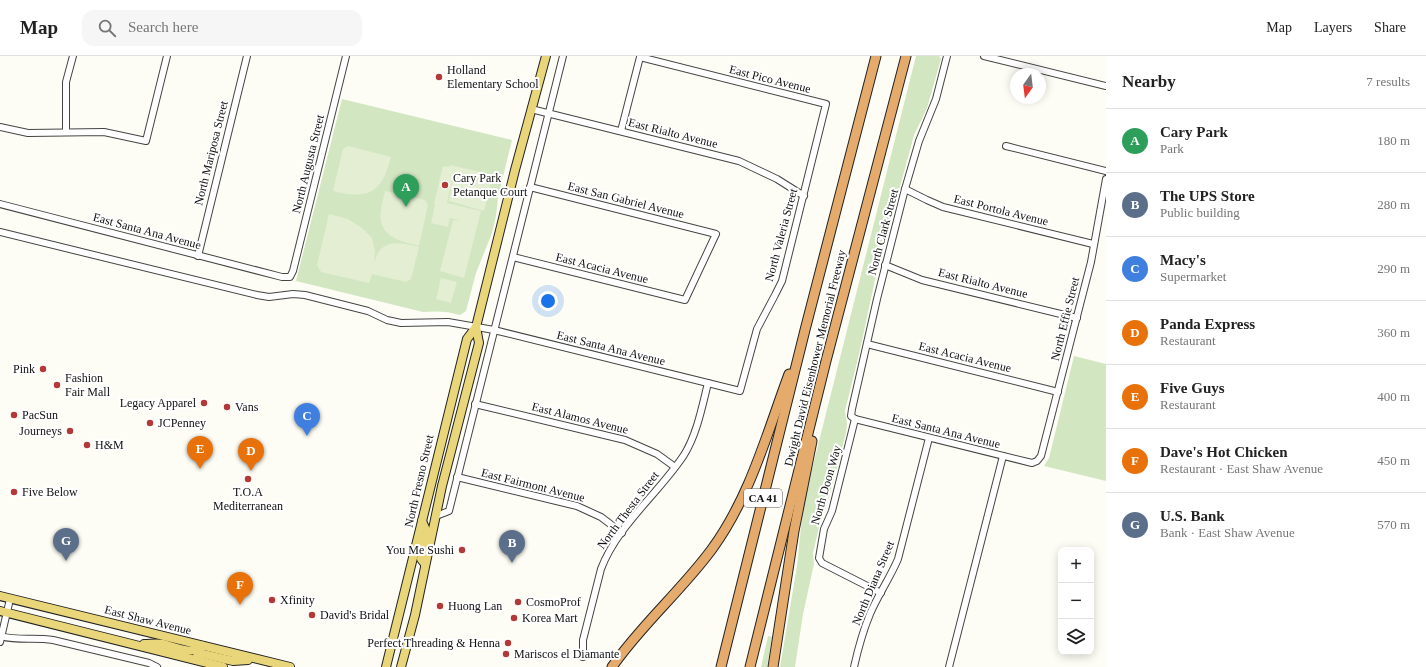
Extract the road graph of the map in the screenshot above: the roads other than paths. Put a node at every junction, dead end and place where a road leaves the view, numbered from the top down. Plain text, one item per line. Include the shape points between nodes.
1 (73, 56) edge
2 (168, 56) edge
3 (247, 56) edge
4 (346, 56) edge
5 (546, 56) edge
6 (563, 56) edge
7 (876, 56) edge
8 (906, 56) edge
9 (947, 56) edge
10 (984, 56) edge
11 (1106, 86) edge
12 (826, 104) joint
13 (531, 109) junction
14 (548, 113) junction
15 (0, 127) edge
16 (66, 131) junction
17 (621, 131) junction
18 (1006, 146) dead end
19 (1106, 171) edge
20 (1106, 179) edge
21 (530, 187) junction
22 (905, 189) junction
23 (804, 196) junction
24 (0, 204) edge
25 (0, 232) edge
26 (1093, 244) junction
27 (198, 256) junction
28 (513, 257) junction
29 (886, 265) junction
30 (290, 277) joint
31 (685, 300) joint
32 (1077, 318) junction
33 (476, 327) junction
34 (494, 330) junction
35 (805, 330) junction
36 (867, 344) junction
37 (826, 361) junction
38 (708, 383) junction
39 (740, 390) joint
40 (1058, 392) junction
41 (475, 404) junction
42 (853, 418) junction
43 (928, 438) junction
44 (1003, 456) junction
45 (1037, 461) joint
46 (675, 467) junction
47 (457, 477) junction
48 (436, 516) junction
49 (422, 521) junction
50 (622, 533) junction
51 (426, 564) junction
52 (881, 593) junction
53 (0, 596) edge
54 (10, 599) junction
55 (766, 604) junction
56 (3, 612) edge
57 (0, 638) edge
58 (129, 643) junction
59 (203, 646) junction
60 (583, 657) dead end
61 (259, 660) junction
62 (194, 663) edge
63 (157, 667) edge
64 (223, 667) edge
65 (290, 667) edge
66 (386, 667) edge
67 (401, 667) edge
68 (612, 667) edge
69 (722, 667) edge
70 (750, 667) edge
71 (754, 667) edge
72 (772, 667) edge
73 (854, 667) edge
74 (949, 667) edge

1 - 16 street via 66,82
2 - 16 street via 146,141 104,132
3 - 27 street, North Mariposa Street
4 - 30 street, North Augusta Street
5 - 13 main road, North Fresno Street
6 - 14 street
7 - 35 highway, Dwight David Eisenhower Memorial Freeway / CA 41
8 - 37 highway, Dwight David Eisenhower Memorial Freeway / CA 41
9 - 22 street, North Clark Street via 936,98 919,141
10 - 11 street
12 - 17 street, East Pico Avenue via 640,57
12 - 23 street, North Valeria Street
13 - 14 street, East Rialto Avenue
13 - 33 main road, North Fresno Street
14 - 17 street, East Rialto Avenue
14 - 21 street
15 - 16 street via 28,133
17 - 23 street, East Rialto Avenue via 739,161
18 - 19 street
20 - 26 street, North Effie Street
21 - 28 street
21 - 31 street, East San Gabriel Avenue via 716,234
22 - 26 street, East Portola Avenue via 943,207
22 - 29 street, North Clark Street
23 - 39 street, North Valeria Street via 782,280 757,330
24 - 27 street, East Santa Ana Avenue
25 - 33 street, East Santa Ana Avenue via 257,295 269,297 299,294 368,311 401,323 448,322
26 - 32 street, North Effie Street
27 - 30 street, East Santa Ana Avenue
28 - 31 street, East Acacia Avenue
28 - 34 street
29 - 32 street, East Rialto Avenue via 922,280
29 - 36 street, North Clark Street
32 - 40 street, North Effie Street
33 - 34 street, East Santa Ana Avenue
33 - 48 main road, North Fresno Street via 479,342
33 - 49 main road, North Fresno Street via 467,339
34 - 38 street, East Santa Ana Avenue
34 - 41 street
35 - 68 highway via 752,476 726,528 705,559
35 - 69 highway, Dwight David Eisenhower Memorial Freeway / CA 41
36 - 40 street, East Acacia Avenue
36 - 42 street, North Clark Street via 852,408
37 - 55 highway, Dwight David Eisenhower Memorial Freeway / CA 41
37 - 72 highway
38 - 39 street, East Santa Ana Avenue
38 - 46 street, North Thesta Street via 692,441
40 - 45 street, North Effie Street via 1041,456
41 - 46 street, East Alamos Avenue via 625,440 657,454
41 - 47 street
42 - 43 street, East Santa Ana Avenue
42 - 52 street, North Doon Way via 819,558 822,563
43 - 44 street, East Santa Ana Avenue
43 - 52 street, North Diana Street via 898,559
44 - 45 street, East Santa Ana Avenue via 1032,463
44 - 74 street
46 - 50 street, North Thesta Street
47 - 48 street via 449,511
47 - 50 street, East Fairmont Avenue via 577,506 601,517
48 - 51 main road, North Fresno Street
49 - 51 main road via 426,530 421,559
49 - 66 main road, North Fresno Street
50 - 60 street, North Thesta Street via 601,568 583,640
51 - 67 main road, North Fresno Street
52 - 73 street, North Diana Street via 864,630
53 - 54 main road, East Shaw Avenue
54 - 56 street
54 - 59 main road, East Shaw Avenue
55 - 70 highway, Dwight David Eisenhower Memorial Freeway / CA 41
55 - 71 highway
56 - 57 street
56 - 58 main road
57 - 63 street via 53,640
58 - 59 main road via 162,644 191,651 199,650
58 - 62 main road
59 - 61 main road, East Shaw Avenue
61 - 62 main road via 233,661 199,654
61 - 65 main road, East Shaw Avenue
62 - 64 main road

